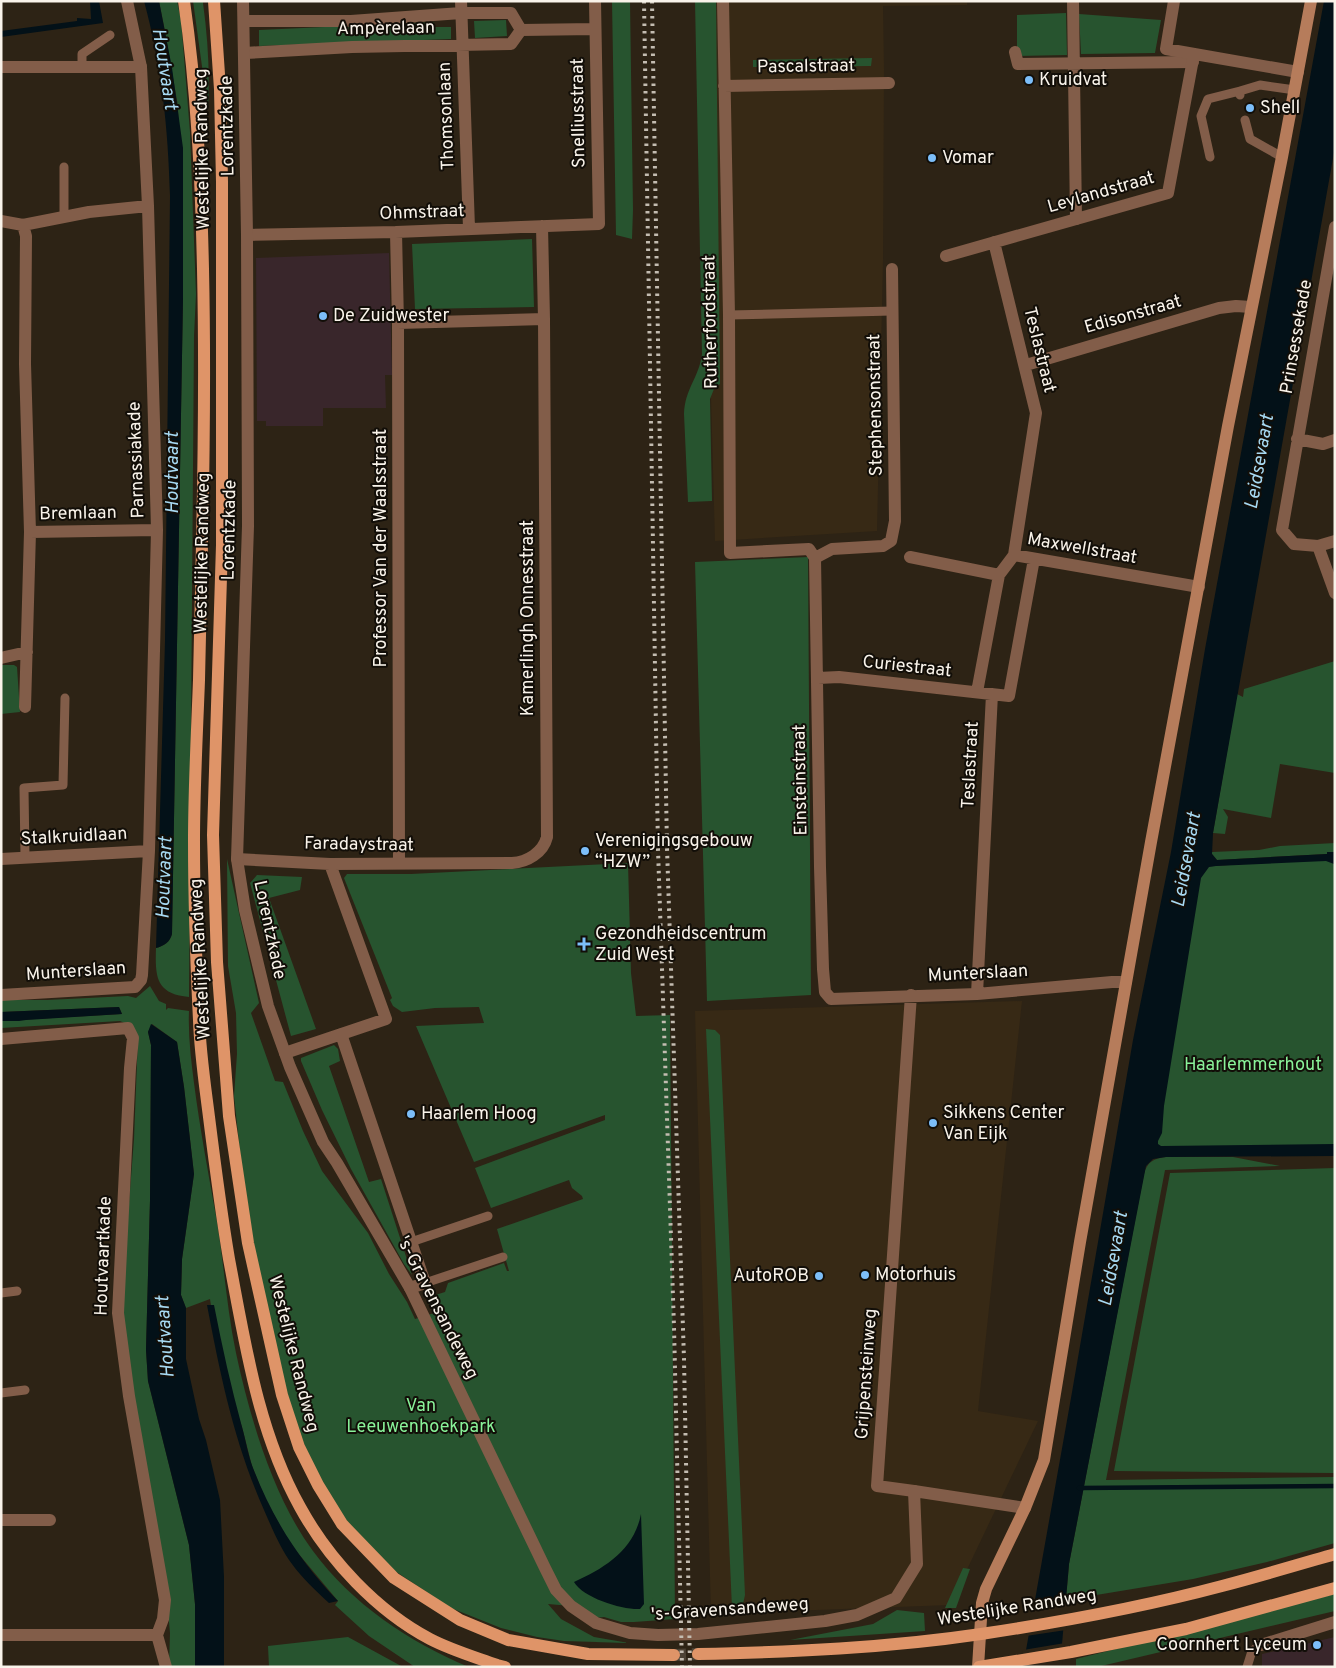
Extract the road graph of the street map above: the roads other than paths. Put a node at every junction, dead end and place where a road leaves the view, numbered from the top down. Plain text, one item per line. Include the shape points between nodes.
1 (126, 1) edge
2 (184, 1) edge
3 (214, 1) edge
4 (243, 1) edge
5 (595, 1) edge
6 (723, 1) edge
7 (1174, 1) edge
8 (1310, 1) edge
9 (1073, 6) edge
10 (461, 7) edge
11 (244, 21) junction
12 (595, 29) junction
13 (521, 30) junction
14 (110, 35) dead end
15 (462, 45) junction
16 (1015, 52) dead end
17 (245, 53) junction
18 (1193, 58) junction
19 (1074, 64) junction
20 (1, 67) edge
21 (82, 67) junction
22 (141, 67) junction
23 (1298, 72) junction
24 (889, 83) dead end
25 (724, 86) junction
26 (1294, 90) junction
27 (1245, 120) dead end
28 (1210, 157) dead end
29 (1282, 158) junction
30 (64, 167) dead end
31 (148, 206) junction
32 (64, 217) junction
33 (1076, 219) junction
34 (1, 221) edge
35 (598, 224) joint
36 (542, 226) junction
37 (469, 228) junction
38 (24, 230) junction
39 (396, 232) junction
40 (247, 235) junction
41 (1334, 236) edge
42 (994, 242) junction
43 (946, 256) dead end
44 (892, 269) dead end
45 (1251, 307) junction
46 (892, 312) junction
47 (729, 315) junction
48 (544, 319) junction
49 (398, 323) junction
50 (1026, 365) junction
51 (1297, 439) junction
52 (1335, 440) edge
53 (157, 530) junction
54 (30, 532) junction
55 (1335, 541) edge
56 (1318, 546) junction
57 (1014, 556) junction
58 (910, 557) dead end
59 (815, 558) junction
60 (1034, 559) junction
61 (999, 575) junction
62 (1199, 587) junction
63 (1335, 593) edge
64 (28, 652) junction
65 (1, 658) edge
66 (818, 678) junction
67 (977, 692) junction
68 (992, 694) junction
69 (65, 698) dead end
70 (24, 707) dead end
71 (149, 851) junction
72 (25, 858) junction
73 (1, 859) edge
74 (237, 859) junction
75 (480, 862) joint
76 (330, 864) junction
77 (399, 864) junction
78 (1126, 982) junction
79 (977, 994) junction
80 (1, 995) edge
81 (912, 995) junction
82 (831, 999) joint
83 (342, 1034) junction
84 (1, 1038) edge
85 (285, 1053) junction
86 (488, 1216) dead end
87 (411, 1242) junction
88 (502, 1257) dead end
89 (425, 1283) junction
90 (410, 1288) junction
91 (16, 1291) dead end
92 (1, 1293) edge
93 (25, 1390) dead end
94 (1, 1393) edge
95 (914, 1491) junction
96 (1025, 1508) junction
97 (1, 1520) edge
98 (50, 1520) dead end
99 (1335, 1554) edge
100 (1335, 1588) edge
101 (1335, 1622) edge
102 (979, 1634) junction
103 (1, 1635) edge
104 (157, 1635) junction
105 (1261, 1645) joint
106 (698, 1654) tunnel mouth
107 (674, 1655) tunnel mouth
108 (166, 1667) edge
109 (506, 1667) edge
110 (978, 1667) edge
111 (1247, 1667) edge

1 - 22 street, Parnassiakade
2 - 109 main road, Westelijke Randweg via 201,190 204,321 203,521 194,840 199,1021 221,1211 243,1332 272,1447 301,1510 322,1542 345,1570 400,1620 432,1640
3 - 107 main road, Westelijke Randweg via 222,182 222,545 213,835 217,962 229,1116 248,1243 282,1395 299,1447 318,1485 342,1524 394,1578 460,1620 508,1640 588,1654
4 - 11 street, Lorentzkade
5 - 12 street, Snelliusstraat
6 - 25 street, Rutherfordstraat
7 - 18 street via 1166,49
8 - 23 main road
9 - 19 street
10 - 11 street, Ampèrelaan via 351,21
10 - 13 street, Ampèrelaan via 511,13
10 - 15 street, Thomsonlaan
11 - 17 street, Lorentzkade
12 - 13 street
12 - 35 street, Snelliusstraat
13 - 15 street, Ampèrelaan via 510,44
14 - 21 lane via 82,54
15 - 17 street, Ampèrelaan
15 - 37 street, Thomsonlaan
16 - 19 street via 1018,64
17 - 40 street, Lorentzkade
18 - 19 street
18 - 23 street
18 - 33 street, Leylandstraat via 1168,193
19 - 33 street
20 - 21 street
21 - 22 street
22 - 31 street, Parnassiakade
23 - 26 main road
24 - 25 street, Pascalstraat
25 - 47 street, Rutherfordstraat
26 - 28 lane via 1260,85 1240,94 1208,99 1201,116
26 - 29 main road
27 - 29 lane via 1250,140
29 - 45 main road
30 - 32 lane
31 - 32 street
31 - 53 street, Parnassiakade
32 - 38 street
33 - 42 street, Leylandstraat
34 - 38 street
35 - 36 street, Ohmstraat
36 - 37 street, Ohmstraat
36 - 48 street, Kamerlingh Onnesstraat
37 - 39 street, Ohmstraat
38 - 54 street
39 - 40 street, Ohmstraat
39 - 49 street, Professor Van der Waalsstraat
40 - 74 street, Lorentzkade via 248,526
41 - 51 street, Prinsessekade
42 - 43 street, Leylandstraat
42 - 50 street, Teslastraat
44 - 46 street, Stephensonstraat
45 - 50 street, Edisonstraat via 1219,308
45 - 62 main road
46 - 47 lane
46 - 59 street, Stephensonstraat via 895,521 891,541 883,546 832,549
47 - 59 street, Rutherfordstraat via 730,553 809,548
48 - 49 street
48 - 75 street, Kamerlingh Onnesstraat via 547,837 541,850 520,862
49 - 77 street, Professor Van der Waalsstraat
50 - 57 street, Teslastraat via 1036,413
51 - 52 street via 1323,444
51 - 56 street, Prinsessekade via 1282,530 1294,544
53 - 54 street, Bremlaan
53 - 71 street, Parnassiakade
54 - 64 street
55 - 56 street
56 - 63 street
57 - 60 street, Maxwellstraat
57 - 61 street, Maxwellstraat
58 - 61 street
59 - 66 street, Einsteinstraat
60 - 62 street, Maxwellstraat
60 - 68 street via 1009,696
61 - 67 street
62 - 78 main road
64 - 65 street
64 - 70 street
66 - 67 street, Curiestraat via 839,677
66 - 82 street, Einsteinstraat via 823,969 826,992
67 - 68 street, Curiestraat
68 - 79 street, Teslastraat
69 - 72 lane via 63,785 24,788
71 - 72 street, Stalkruidlaan
71 - 80 street, Munterslaan via 142,974 135,986
72 - 73 street, Stalkruidlaan
74 - 76 street, Faradaystraat
74 - 85 street, Lorentzkade via 245,910 268,1006
75 - 77 street, Faradaystraat
76 - 77 street, Faradaystraat
76 - 83 street via 386,1019
78 - 79 street, Munterslaan
78 - 96 main road via 1044,1460
79 - 81 street, Munterslaan
81 - 82 street, Munterslaan
81 - 95 street, Grijpensteinweg via 877,1486
83 - 85 street
83 - 87 street
84 - 104 street, Houtvaartkade via 128,1028 132,1038 118,1313 129,1396 165,1600
85 - 90 street, 's-Gravensandeweg via 323,1142
86 - 87 lane
87 - 89 street
88 - 89 lane
89 - 90 street
90 - 95 street, 's-Gravensandeweg via 556,1590 571,1606 596,1623 630,1633 698,1634 825,1621 857,1614 896,1598 917,1564
91 - 92 lane
93 - 94 lane
95 - 96 street, Grijpensteinweg
96 - 102 main road via 986,1589
97 - 98 street
99 - 102 main road, Westelijke Randweg via 1221,1586 1079,1617
100 - 110 main road via 1186,1629
101 - 105 street
102 - 106 main road, Westelijke Randweg via 782,1652
102 - 110 main road
103 - 104 street
104 - 108 street
105 - 111 lane via 1252,1650

